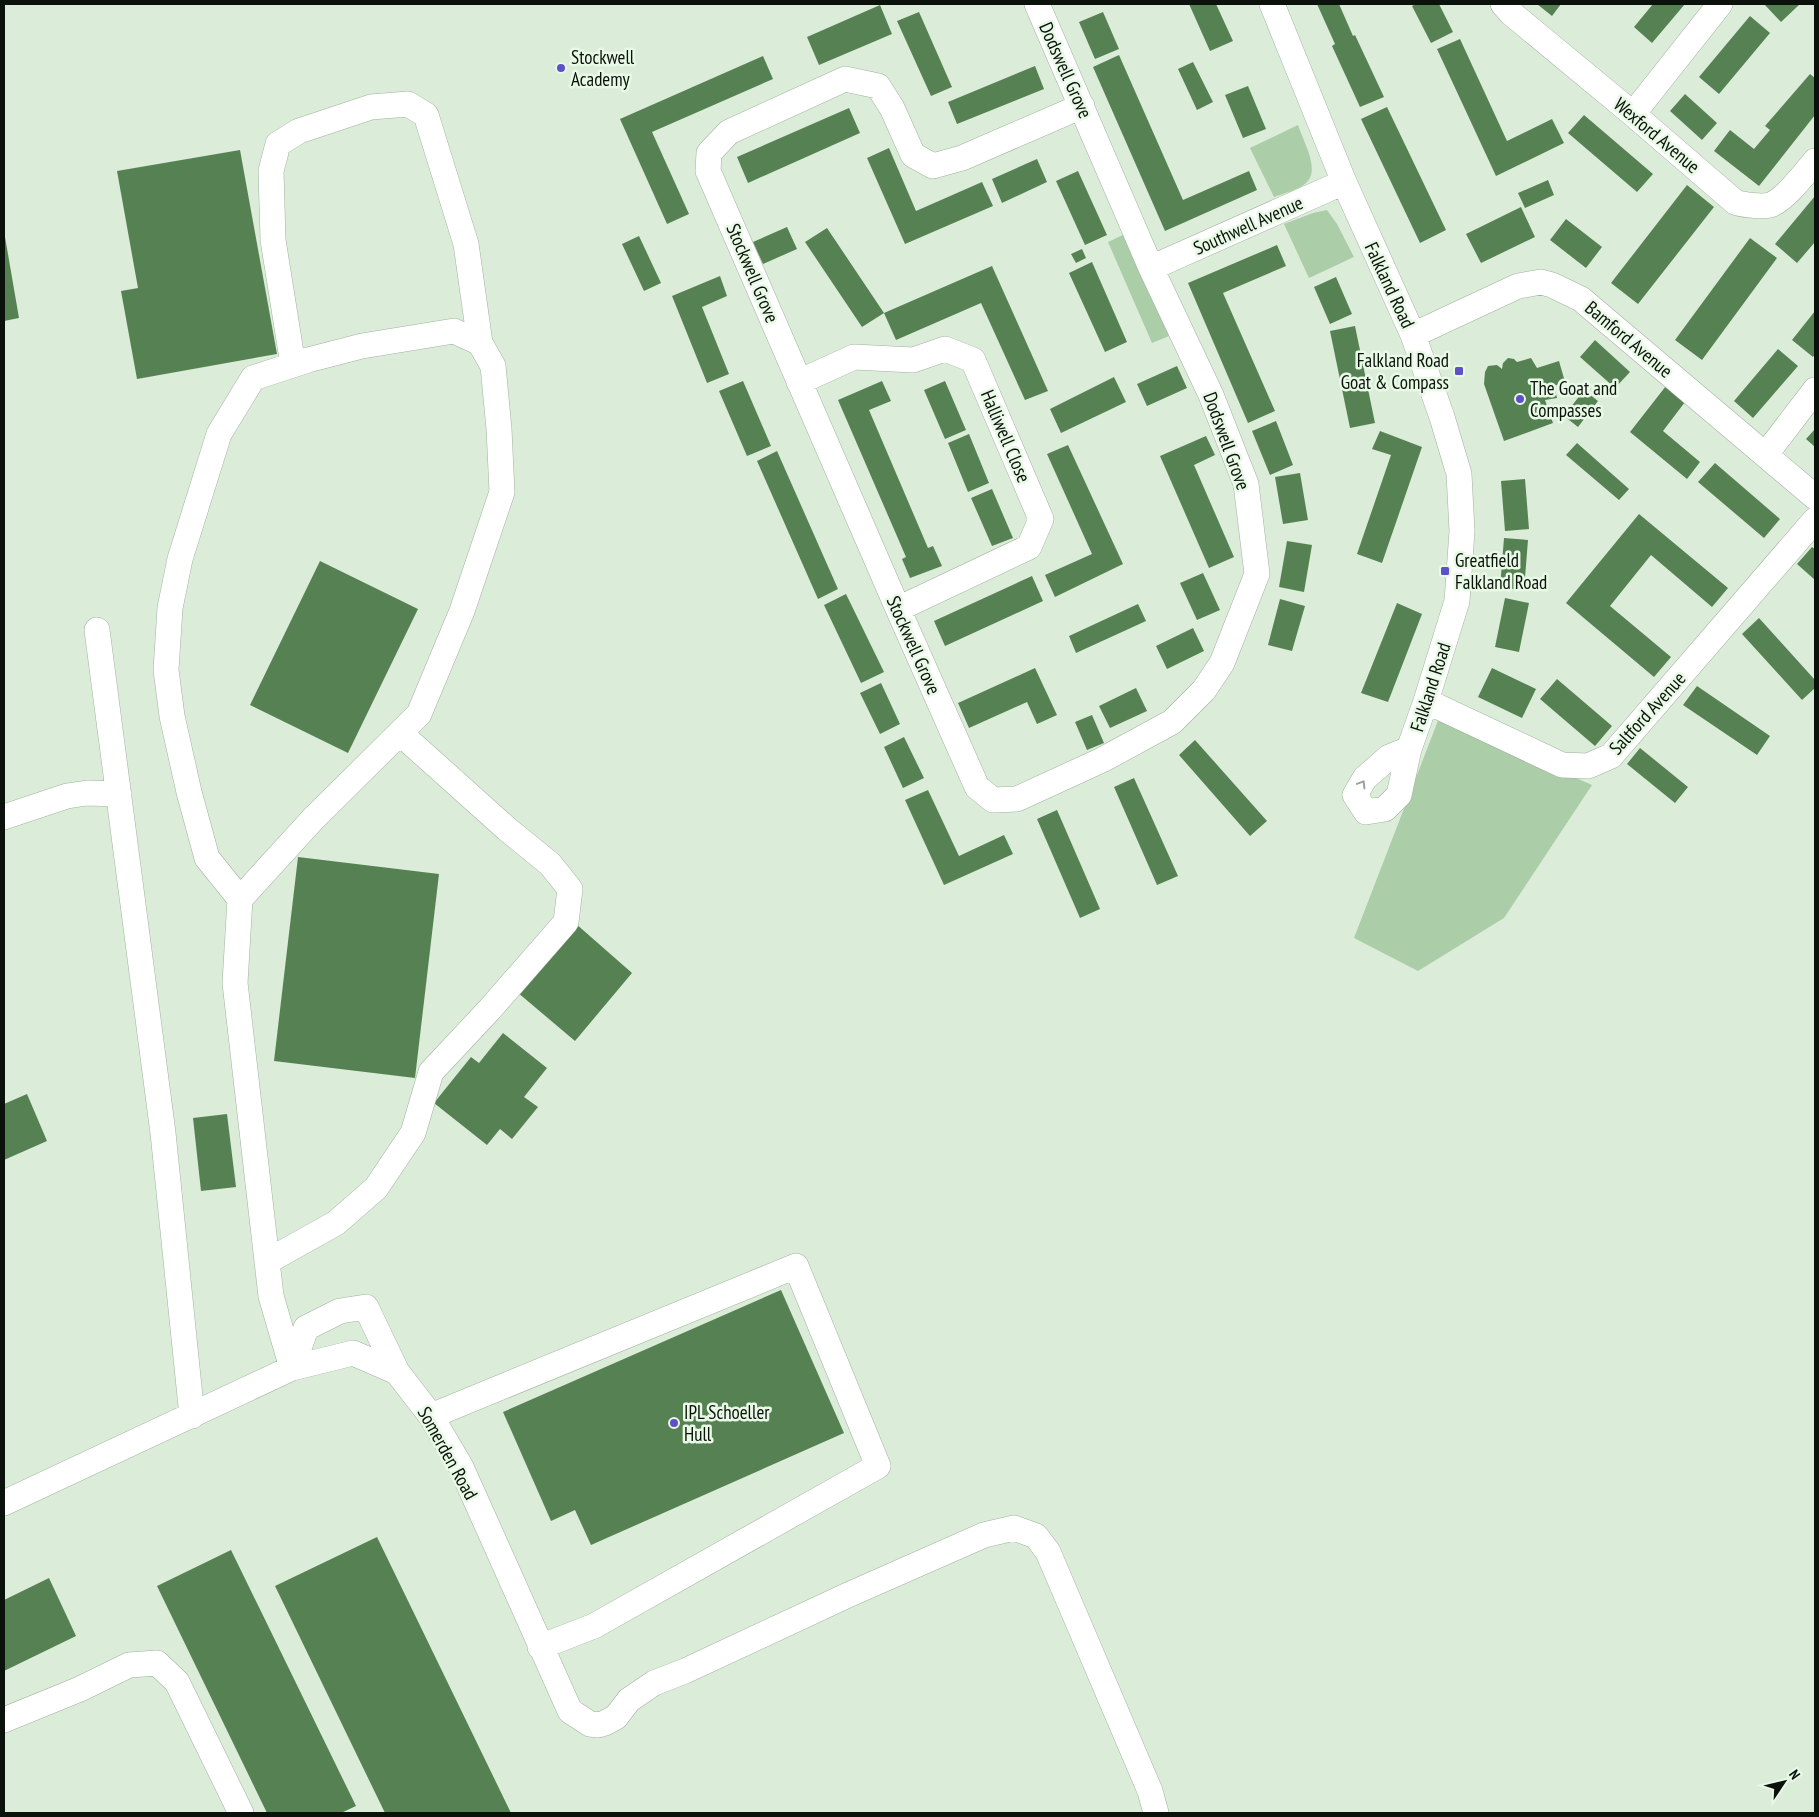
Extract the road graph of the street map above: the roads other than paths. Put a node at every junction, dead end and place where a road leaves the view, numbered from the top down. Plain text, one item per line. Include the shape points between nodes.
1 (1037, 4) edge
2 (1272, 4) edge
3 (1503, 4) edge
4 (1720, 4) edge
5 (1082, 106) junction
6 (1633, 114) junction
7 (1815, 161) edge
8 (1344, 182) junction
9 (1151, 268) junction
10 (1413, 335) junction
11 (480, 343) junction
12 (292, 365) junction
13 (800, 382) junction
14 (1815, 390) edge
15 (1766, 454) junction
16 (1815, 497) edge
17 (1815, 520) edge
18 (898, 609) junction
19 (98, 630) dead end
20 (1426, 702) junction
21 (400, 733) junction
22 (1409, 749) dead end
23 (119, 794) junction
24 (993, 800) joint
25 (4, 817) edge
26 (240, 900) junction
27 (268, 1261) junction
28 (292, 1368) junction
29 (397, 1372) junction
30 (192, 1416) junction
31 (431, 1416) junction
32 (4, 1503) edge
33 (540, 1647) junction
34 (4, 1720) edge
35 (241, 1813) edge
36 (1156, 1813) edge

1 - 5 street, Dodswell Grove
2 - 8 street, Falkland Road
3 - 6 street, Wexford Avenue
4 - 6 street
5 - 9 street, Dodswell Grove
5 - 13 street, Stockwell Grove via 962,158 933,166 914,155 878,86 845,79 729,132 709,153 708,171
6 - 7 street, Wexford Avenue via 1742,205 1770,205 1792,189
8 - 9 street, Southwell Avenue
8 - 10 street, Falkland Road
9 - 24 street, Dodswell Grove via 1211,395 1246,484 1257,574 1222,663 1204,690 1172,722 1102,760 1018,799
10 - 15 street, Bamford Avenue via 1518,286 1542,282 1552,285 1581,299
10 - 20 street, Falkland Road via 1459,474 1462,531 1457,601
11 - 12 street via 454,331 362,346
11 - 12 street via 466,244 426,115 408,104 371,107 299,131 278,144 271,171 273,240
11 - 21 street via 493,366 502,492 462,611 419,714
12 - 26 street via 253,378 219,434 180,559 170,608 166,670 172,716 189,792 208,858
13 - 18 street, Stockwell Grove
13 - 18 street, Halliwell Close via 854,357 913,360 945,350 974,360 1000,419 1041,520 1029,547
14 - 15 street
15 - 16 street, Bamford Avenue
17 - 20 street, Saltford Avenue via 1611,756 1588,766 1562,765
18 - 24 street, Stockwell Grove via 977,787
19 - 23 street
20 - 22 street, Falkland Road
21 - 26 street via 313,819
21 - 27 street via 507,830 550,864 570,889 566,922 431,1072 413,1133 376,1188 336,1223
23 - 25 street via 67,796
23 - 30 street via 163,1133
26 - 27 street via 235,983
27 - 28 street via 271,1296
28 - 29 street, Somerden Road via 353,1353
28 - 29 street via 306,1328 340,1311 366,1308
28 - 30 street, Somerden Road
29 - 31 street, Somerden Road
30 - 32 street, Somerden Road
31 - 33 street, Somerden Road via 461,1467
31 - 33 street via 796,1266 878,1466 594,1626
33 - 36 street, Somerden Road via 570,1711 590,1724 598,1725 616,1717 629,1700 654,1683 984,1536 1014,1528 1036,1536 1048,1552 1150,1791
34 - 35 street via 129,1666 157,1664 177,1682

